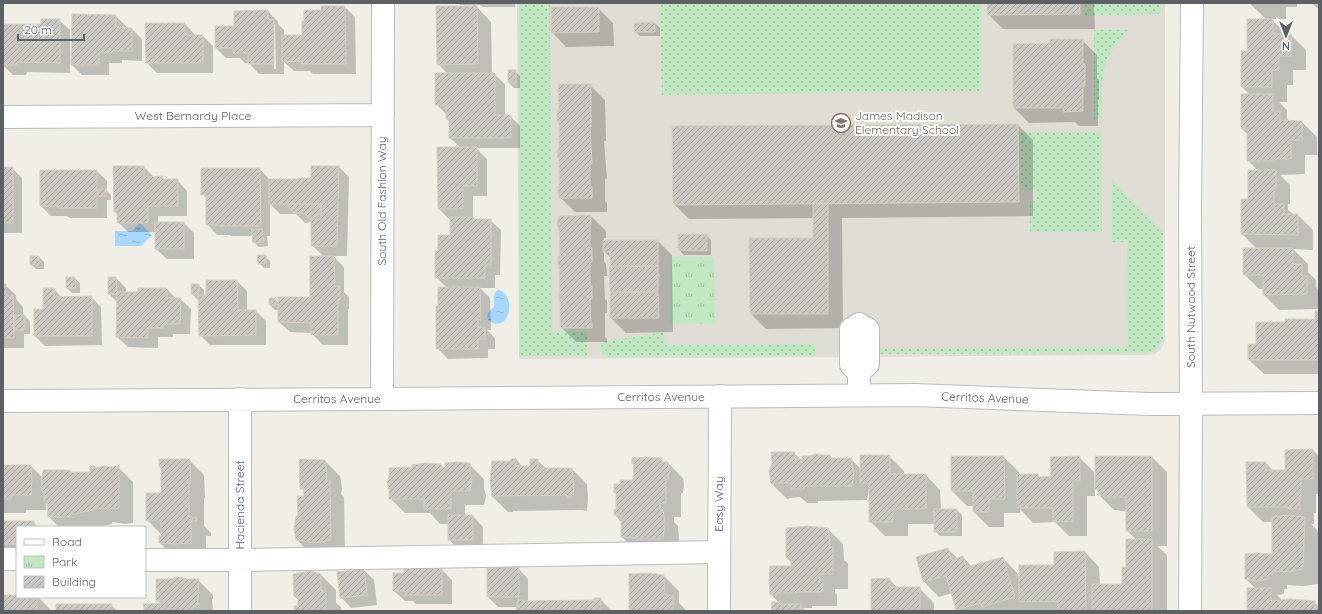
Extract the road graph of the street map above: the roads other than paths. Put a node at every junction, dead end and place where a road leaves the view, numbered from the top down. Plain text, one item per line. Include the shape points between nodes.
1 (382, 3) edge
2 (1192, 3) edge
3 (383, 115) junction
4 (3, 117) edge
5 (859, 321) dead end
6 (859, 395) junction
7 (720, 396) junction
8 (240, 399) junction
9 (382, 399) junction
10 (3, 401) edge
11 (1319, 403) edge
12 (1191, 404) junction
13 (719, 552) junction
14 (3, 559) edge
15 (16, 560) edge
16 (146, 560) edge
17 (240, 560) junction
18 (240, 611) edge
19 (718, 611) edge
20 (1190, 611) edge

1 - 3 street, South Old Fashion Way
2 - 12 street, South Nutwood Street
3 - 4 street, West Bernardy Place
3 - 9 street, South Old Fashion Way
5 - 6 street via 868,329 868,364 859,372
6 - 7 street, Cerritos Avenue
6 - 12 street, Cerritos Avenue
7 - 9 street, Cerritos Avenue
7 - 13 street, Easy Way
8 - 9 street, Cerritos Avenue
8 - 10 street, Cerritos Avenue
8 - 17 street, Hacienda Street
11 - 12 street, Cerritos Avenue
12 - 20 street, South Nutwood Street
13 - 17 street
13 - 19 street, Easy Way
14 - 15 street
16 - 17 street
17 - 18 street, Hacienda Street

